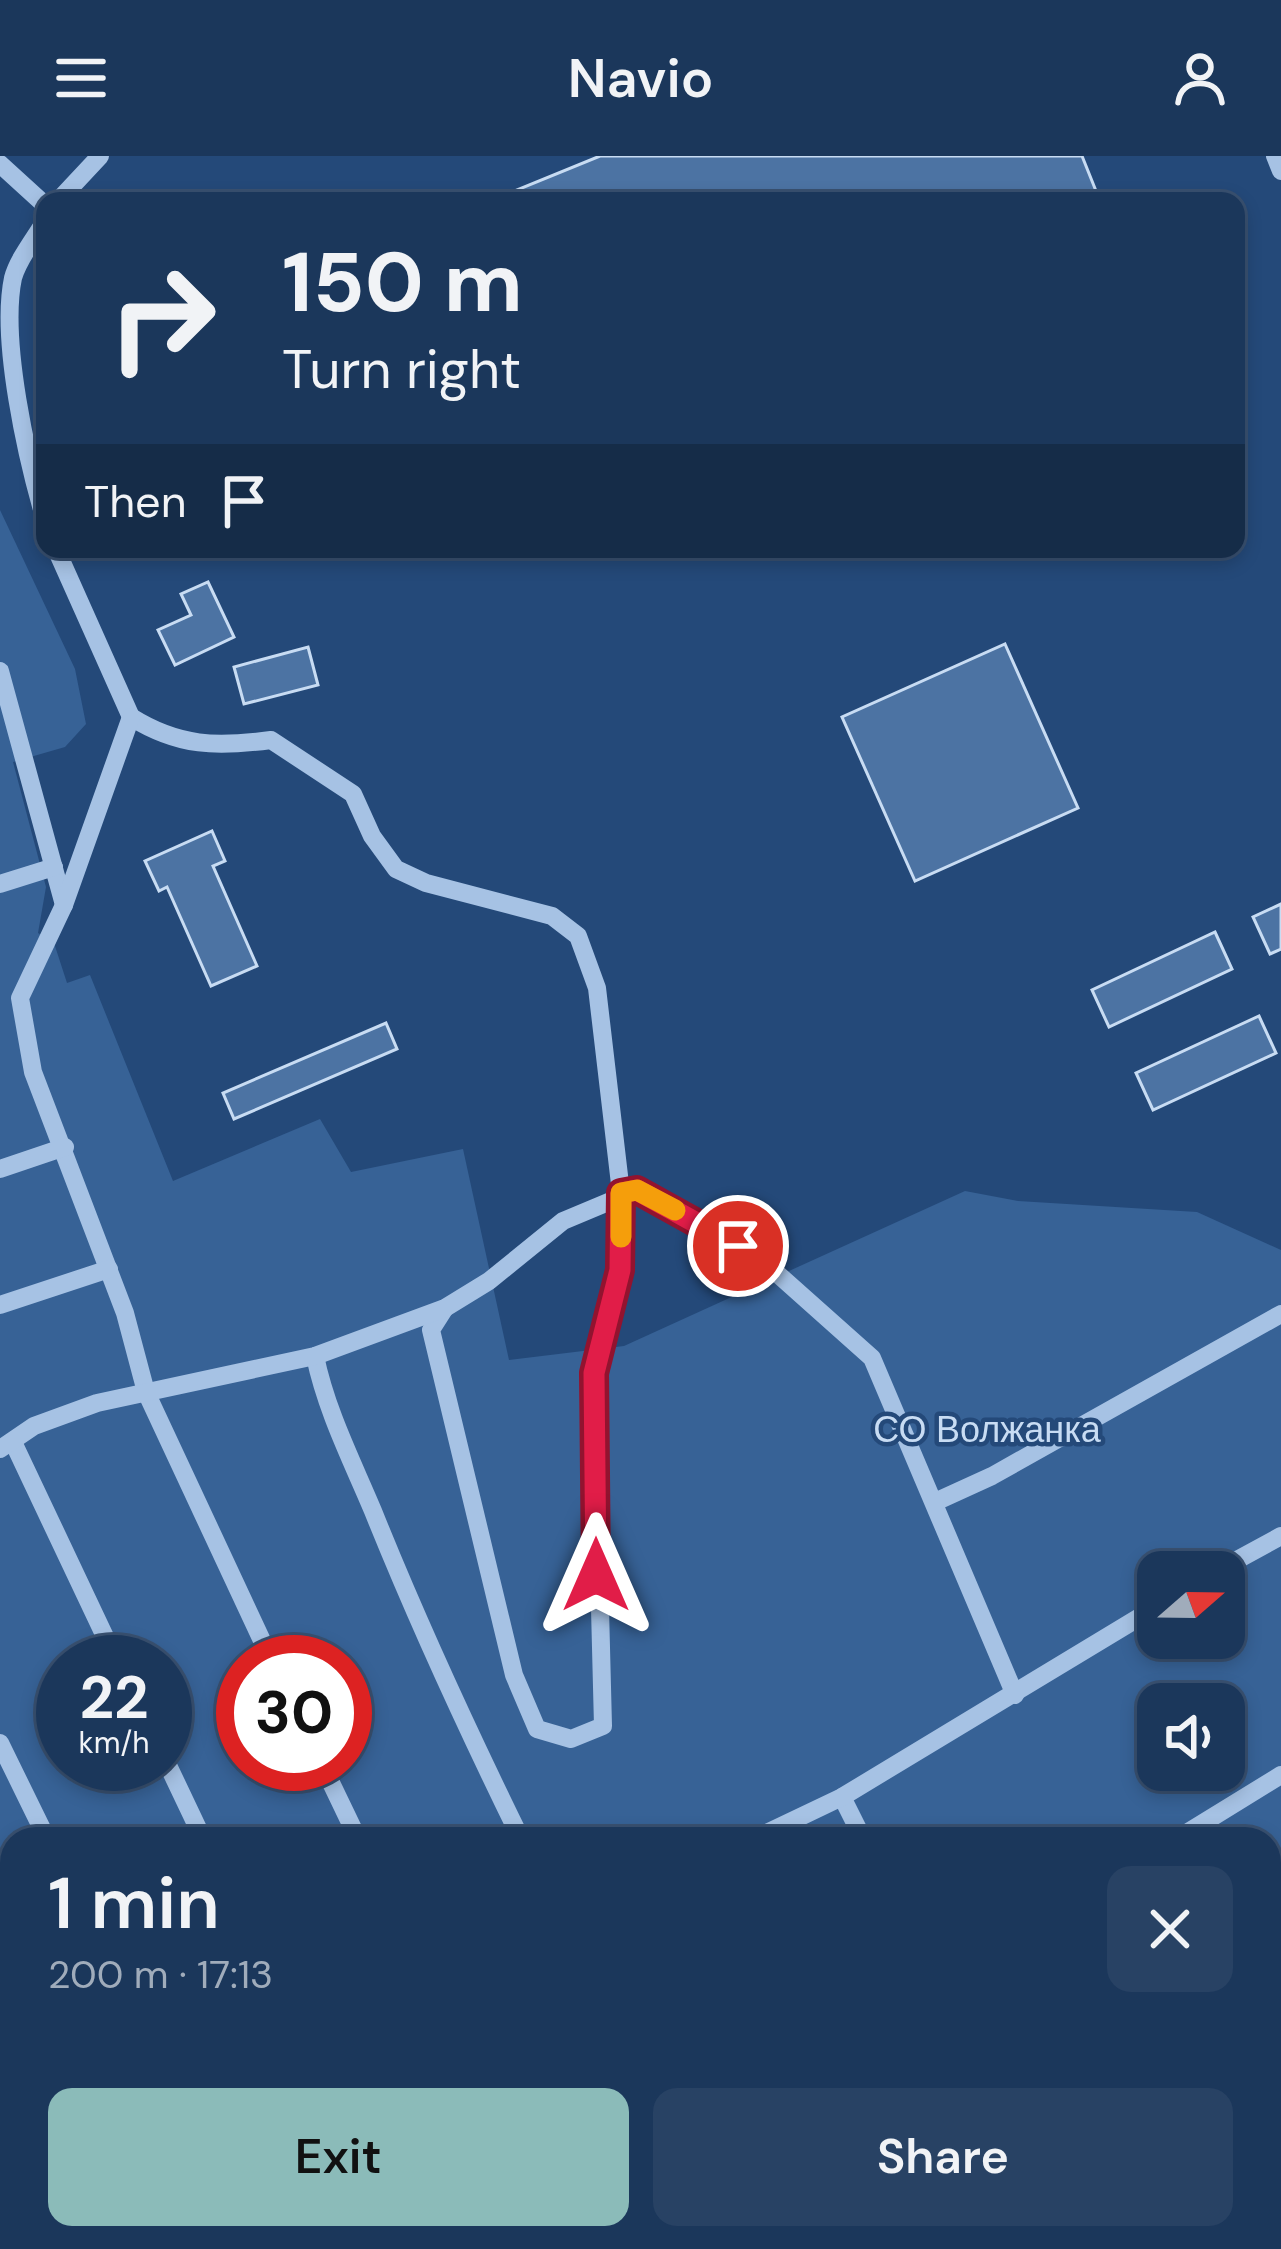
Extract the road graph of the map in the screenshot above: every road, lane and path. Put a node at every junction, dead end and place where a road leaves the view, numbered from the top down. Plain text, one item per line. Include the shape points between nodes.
1 (100, 156) edge
2 (1275, 156) edge
3 (0, 164) edge
4 (1281, 171) edge
5 (66, 192) edge
6 (36, 197) edge
7 (36, 233) edge
8 (9, 270) edge
9 (36, 489) edge
10 (60, 558) edge
11 (0, 671) edge
12 (131, 717) junction
13 (8, 729) edge
14 (54, 867) junction
15 (0, 884) edge
16 (64, 905) junction
17 (23, 1015) junction
18 (0, 1022) edge
19 (65, 1147) junction
20 (0, 1169) edge
21 (621, 1193) junction
22 (109, 1269) junction
23 (0, 1305) edge
24 (445, 1308) junction
25 (1281, 1314) edge
26 (315, 1356) junction
27 (146, 1391) junction
28 (7, 1445) edge
29 (935, 1502) junction
30 (1281, 1536) edge
31 (1245, 1556) edge
32 (1137, 1619) edge
33 (103, 1635) edge
34 (259, 1635) edge
35 (1015, 1696) junction
36 (0, 1743) edge
37 (1281, 1775) edge
38 (180, 1791) edge
39 (335, 1791) edge
40 (842, 1797) junction
41 (41, 1827) edge
42 (197, 1827) edge
43 (352, 1827) edge
44 (515, 1827) edge
45 (779, 1827) edge
46 (857, 1827) edge
47 (1196, 1827) edge

1 - 5 street
2 - 4 street
3 - 6 street
7 - 8 street
8 - 9 street via 20,433
10 - 12 street
11 - 13 street
12 - 16 street
12 - 21 street via 183,743 271,740 353,794 396,869 552,916 578,936 597,988
13 - 14 street
14 - 15 street
14 - 16 street
16 - 17 street via 27,976
17 - 18 street
17 - 19 street via 33,1072
19 - 20 street
19 - 22 street
21 - 24 street via 563,1220
21 - 24 street via 620,1270 594,1373 603,1726 571,1738 537,1729 514,1675 431,1330
21 - 29 street via 637,1190 762,1260 872,1358
22 - 23 street
22 - 27 street
24 - 26 street
25 - 29 street
26 - 27 street
26 - 44 street via 400,1576
27 - 28 street via 34,1426
27 - 34 street
28 - 33 street
29 - 35 street
30 - 31 street
32 - 35 street
35 - 40 street
36 - 41 street
37 - 47 street
38 - 42 street
39 - 43 street
40 - 45 street
40 - 46 street

